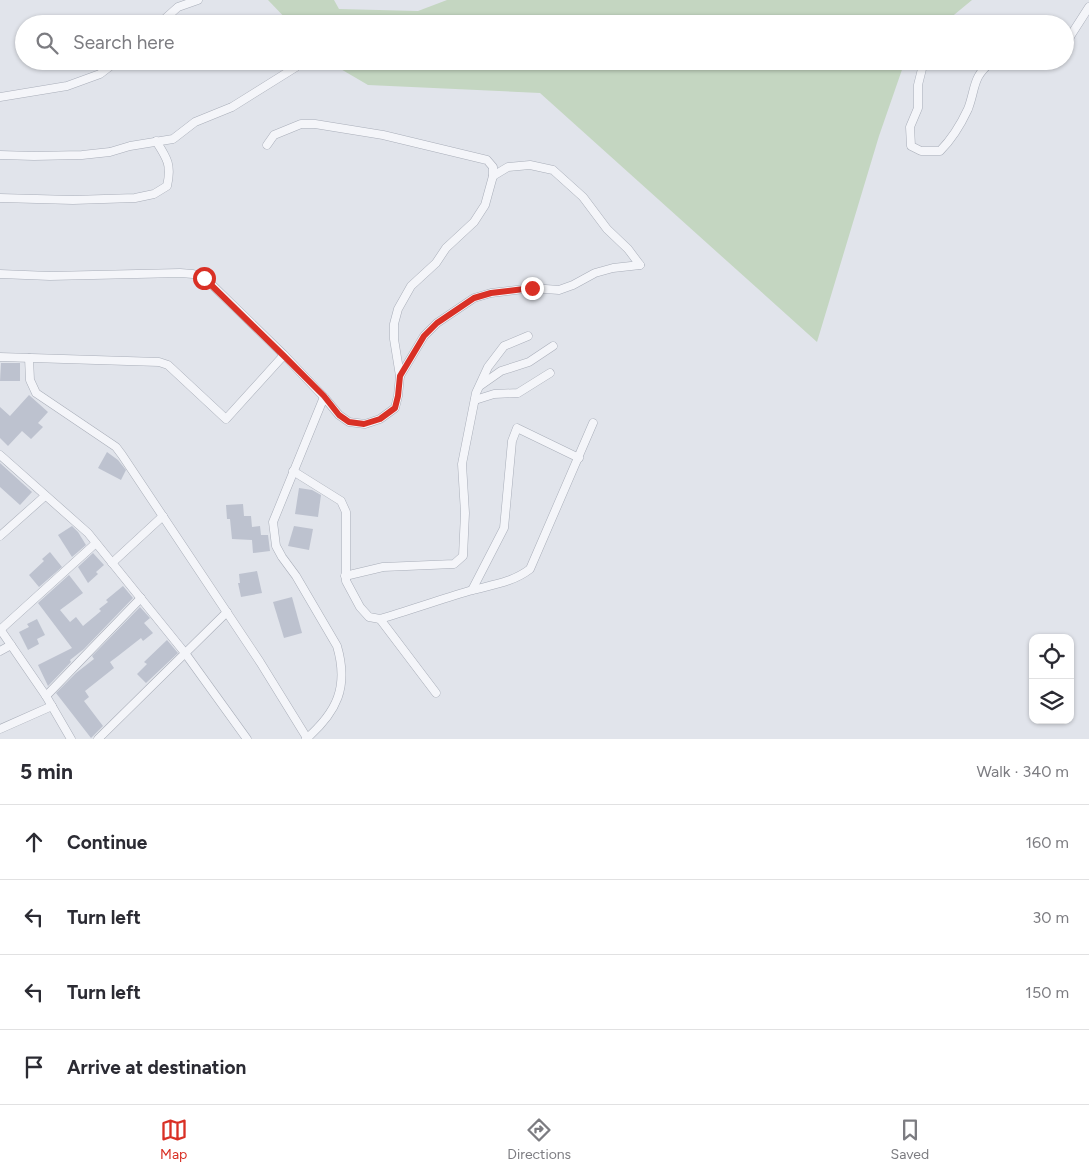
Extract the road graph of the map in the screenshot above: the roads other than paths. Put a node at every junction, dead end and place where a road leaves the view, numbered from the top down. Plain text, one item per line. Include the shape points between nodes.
1 (198, 0) edge
2 (1089, 7) edge
3 (169, 15) edge
4 (1074, 30) edge
5 (105, 70) edge
6 (291, 70) edge
7 (922, 70) edge
8 (982, 70) edge
9 (0, 97) edge
10 (156, 141) junction
11 (267, 145) dead end
12 (0, 155) edge
13 (493, 176) junction
14 (0, 198) edge
15 (0, 274) edge
16 (528, 336) dead end
17 (553, 346) dead end
18 (284, 356) junction
19 (0, 357) edge
20 (30, 358) junction
21 (550, 373) dead end
22 (400, 376) junction
23 (479, 386) junction
24 (324, 396) junction
25 (475, 400) junction
26 (593, 423) dead end
27 (0, 455) edge
28 (579, 458) junction
29 (293, 471) junction
30 (46, 496) junction
31 (163, 516) junction
32 (0, 536) edge
33 (96, 543) junction
34 (112, 563) junction
35 (345, 576) junction
36 (472, 590) junction
37 (141, 598) junction
38 (227, 612) junction
39 (380, 619) junction
40 (0, 630) edge
41 (11, 645) junction
42 (0, 651) edge
43 (185, 653) junction
44 (436, 693) dead end
45 (46, 696) junction
46 (52, 706) junction
47 (0, 729) edge
48 (307, 738) edge
49 (72, 739) edge
50 (98, 739) edge
51 (247, 739) edge

1 - 3 street via 178,7
2 - 4 street
5 - 9 street via 67,86
6 - 10 street via 232,107 195,122 172,139
7 - 8 street via 918,108 910,127 910,146 921,151 940,151 950,141 968,108
10 - 12 street via 82,155
10 - 14 street via 171,171 167,186 154,194 135,198 72,200
11 - 13 street via 274,135 301,124 315,124 383,134 487,160 493,167
13 - 22 street via 485,205 474,222 411,286 398,309 394,339
13 - 22 street via 508,167 530,165 553,170 583,197 606,229 640,265 595,272 559,290 532,288 474,298 424,336
15 - 18 street via 193,274 204,278
16 - 23 street via 504,346
17 - 23 street via 530,362 502,371
18 - 20 street via 226,419 168,366 159,362
18 - 24 street
19 - 20 street
20 - 31 street via 30,380 36,393 116,447
21 - 25 street via 518,393 494,394
22 - 24 street via 395,408 380,419 364,424 349,422 339,415
23 - 25 street
24 - 29 street
25 - 35 street via 462,464 463,556 454,564 384,567
26 - 28 street
27 - 30 street
28 - 36 street via 530,569 510,581
28 - 36 street via 517,428 512,441 504,528
29 - 35 street via 341,501 346,512
29 - 48 street via 273,522 276,546 337,646 341,670 336,703 320,728
30 - 32 street
30 - 33 street
31 - 34 street
31 - 38 street
33 - 34 street
33 - 40 street
34 - 37 street
35 - 39 street via 360,607 369,616
36 - 39 street
37 - 43 street
37 - 45 street
38 - 43 street
38 - 48 street
39 - 44 street
40 - 41 street
41 - 42 street
41 - 45 street
43 - 50 street
43 - 51 street
45 - 46 street
46 - 47 street
46 - 49 street

